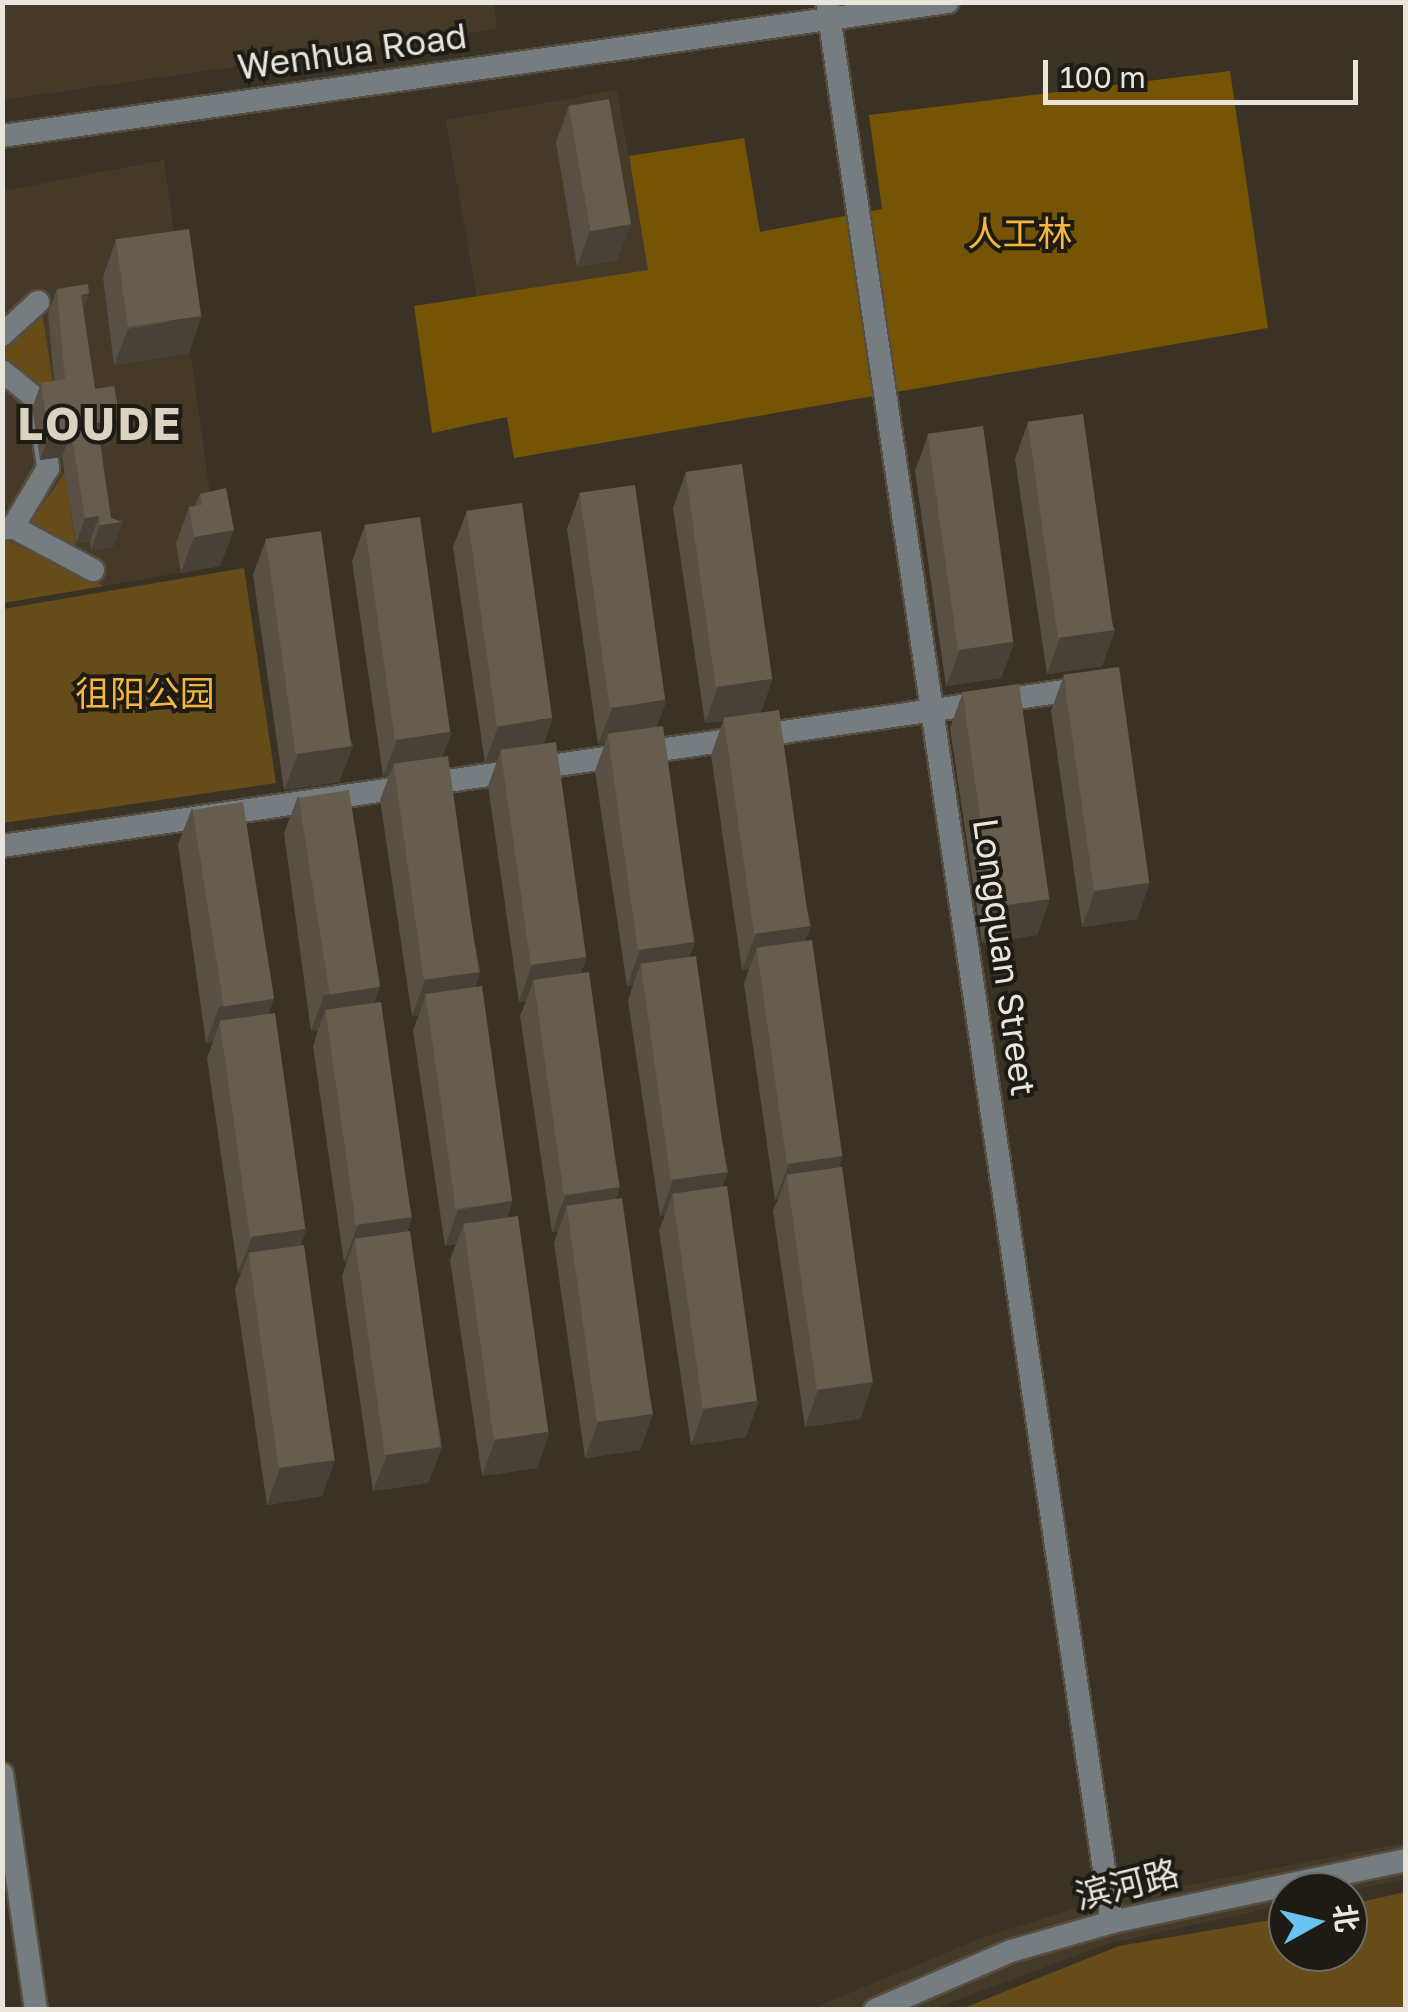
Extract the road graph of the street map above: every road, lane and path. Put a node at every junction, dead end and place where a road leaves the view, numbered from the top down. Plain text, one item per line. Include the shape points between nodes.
1 (948, 2) edge
2 (828, 11) edge
3 (2, 136) edge
4 (38, 302) dead end
5 (2, 335) edge
6 (2, 370) edge
7 (8, 528) edge
8 (93, 570) dead end
9 (1109, 684) edge
10 (932, 710) junction
11 (2, 846) edge
12 (2, 1774) edge
13 (1406, 1860) edge
14 (1112, 1922) junction
15 (36, 2010) edge
16 (875, 2010) edge

1 - 2 street, Wenhua Road
2 - 3 street, Wenhua Road
2 - 10 street, Longquan Street
4 - 5 street
6 - 7 street via 39,401 48,468
7 - 8 street
9 - 10 street
10 - 11 street
10 - 14 street, Longquan Street
12 - 15 street
13 - 14 street, 滨河路
14 - 16 street, 滨河路 via 1011,1951

